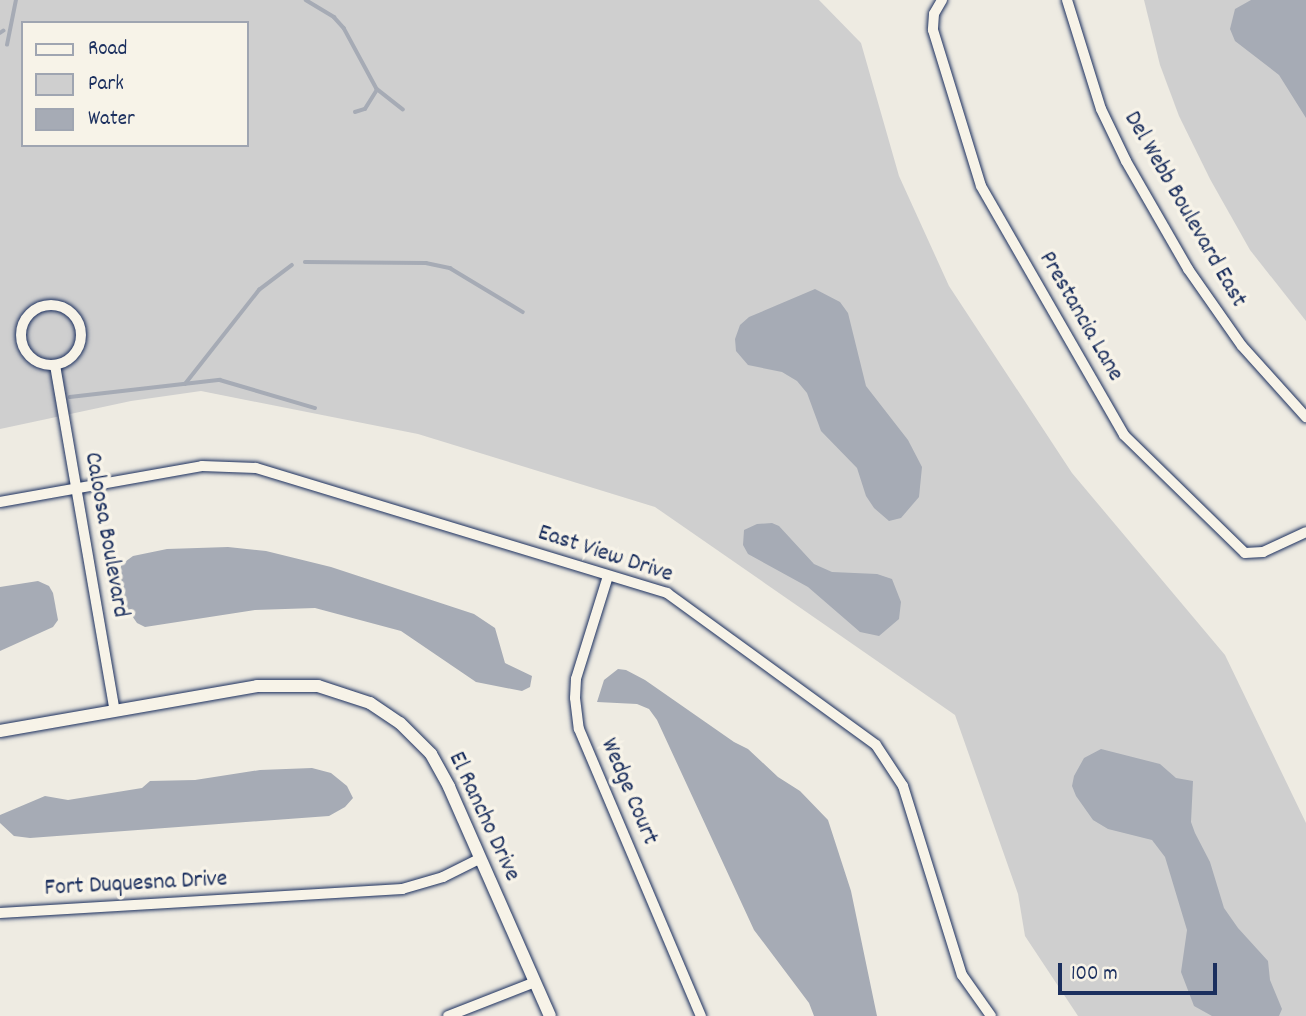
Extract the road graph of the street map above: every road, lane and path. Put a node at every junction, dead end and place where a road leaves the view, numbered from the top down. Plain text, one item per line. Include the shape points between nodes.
1 (942, 0) edge
2 (1067, 0) edge
3 (55, 365) junction
4 (1306, 417) edge
5 (75, 488) junction
6 (0, 502) edge
7 (1306, 532) edge
8 (608, 576) junction
9 (115, 711) junction
10 (0, 731) edge
11 (481, 858) junction
12 (0, 913) edge
13 (536, 982) junction
14 (448, 1016) edge
15 (550, 1016) edge
16 (701, 1016) edge
17 (991, 1016) edge

1 - 7 street, Prestancia Lane via 934,14 933,30 981,186 1124,435 1245,553 1263,552
2 - 4 street, Del Webb Boulevard East via 1101,109 1126,161 1188,269 1242,346
3 - 3 street via 78,349 81,331 64,308 46,305 36,308 23,322 21,341 29,357
3 - 5 street, Caloosa Boulevard
5 - 6 street, East View Drive
5 - 8 street, East View Drive via 202,466 256,468
5 - 9 street, Caloosa Boulevard
8 - 16 street, Wedge Court via 576,679 579,729
8 - 17 street, East View Drive via 667,593 876,745 903,786 962,975
9 - 10 street, El Rancho Drive
9 - 11 street, El Rancho Drive via 291,684 318,686 370,703 400,723 431,754
11 - 12 street, Fort Duquesna Drive via 443,877 402,889
11 - 13 street, El Rancho Drive
13 - 14 street
13 - 15 street, El Rancho Drive

